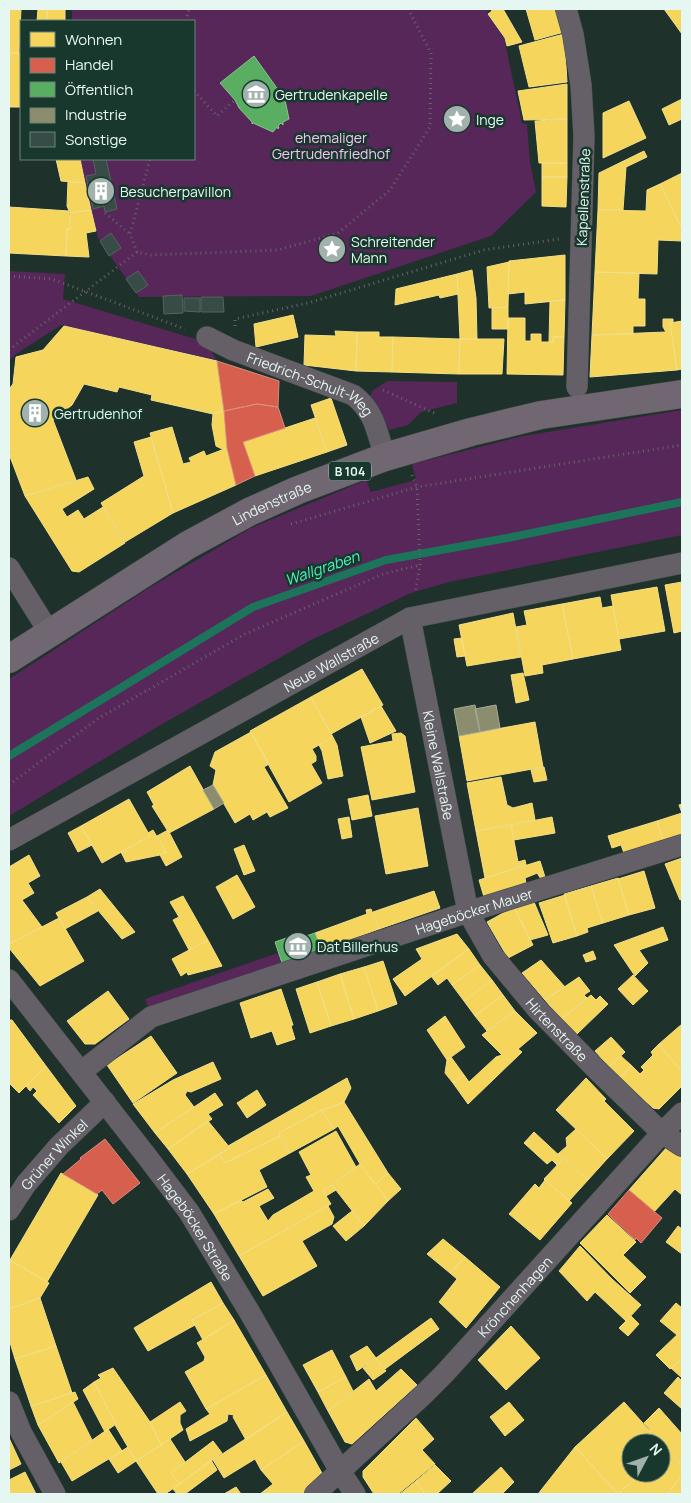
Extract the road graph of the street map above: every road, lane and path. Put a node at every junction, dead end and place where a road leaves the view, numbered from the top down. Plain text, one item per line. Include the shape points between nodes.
1 (408, 9) edge
2 (566, 9) edge
3 (195, 92) edge
4 (235, 100) dead end
5 (150, 160) edge
6 (105, 213) dead end
7 (130, 234) junction
8 (582, 235) junction
9 (137, 252) junction
10 (9, 276) edge
11 (85, 292) junction
12 (207, 337) joint
13 (9, 350) edge
14 (233, 350) junction
15 (577, 387) dead end
16 (682, 394) edge
17 (682, 446) edge
18 (384, 457) junction
19 (417, 487) junction
20 (285, 526) dead end
21 (682, 563) edge
22 (9, 568) edge
23 (410, 618) junction
24 (49, 632) junction
25 (9, 659) edge
26 (9, 785) edge
27 (9, 840) edge
28 (682, 845) edge
29 (468, 912) junction
30 (9, 980) edge
31 (81, 1072) junction
32 (105, 1102) junction
33 (682, 1113) edge
34 (662, 1133) junction
35 (682, 1146) edge
36 (9, 1210) edge
37 (9, 1402) edge
38 (340, 1472) junction
39 (55, 1494) edge
40 (315, 1494) edge
41 (355, 1494) edge

1 - 9 path via 431,52 430,127 390,190 338,233 278,250 151,255
2 - 8 street, Kapellenstraße via 581,85 584,136
3 - 4 path via 217,116
5 - 7 path
6 - 7 path
7 - 9 path
8 - 14 path via 484,250 308,303 235,319
8 - 15 street, Kapellenstraße
9 - 11 path
10 - 11 path via 52,279
11 - 12 path
11 - 13 path
12 - 14 street, Friedrich-Schult-Weg
14 - 18 street, Friedrich-Schult-Weg via 353,395 372,415
16 - 18 main road, Lindenstraße / B 104 via 541,415
17 - 19 path
18 - 24 main road, Lindenstraße / B 104 via 249,512 188,545
19 - 20 path
19 - 26 path via 420,565 383,574 245,634 99,718
21 - 23 street, Neue Wallstraße
22 - 24 street
23 - 27 street, Neue Wallstraße
23 - 29 street, Kleine Wallstraße
24 - 25 main road, Lindenstraße / B 104
28 - 29 street, Hageböcker Mauer
29 - 31 street, Hageböcker Mauer via 151,1017
29 - 34 street, Hirtenstraße via 493,956 538,1010
30 - 31 street, Hageböcker Straße
31 - 32 street, Hageböcker Straße
32 - 36 street, Grüner Winkel via 59,1146 26,1184
32 - 38 street, Hageböcker Straße via 193,1219 246,1305
33 - 34 street, Krönchenhagen
34 - 35 street, Hirtenstraße
34 - 38 street, Krönchenhagen via 445,1373
37 - 39 street via 21,1432
38 - 40 street, Krönchenhagen
38 - 41 street, Hageböcker Straße

